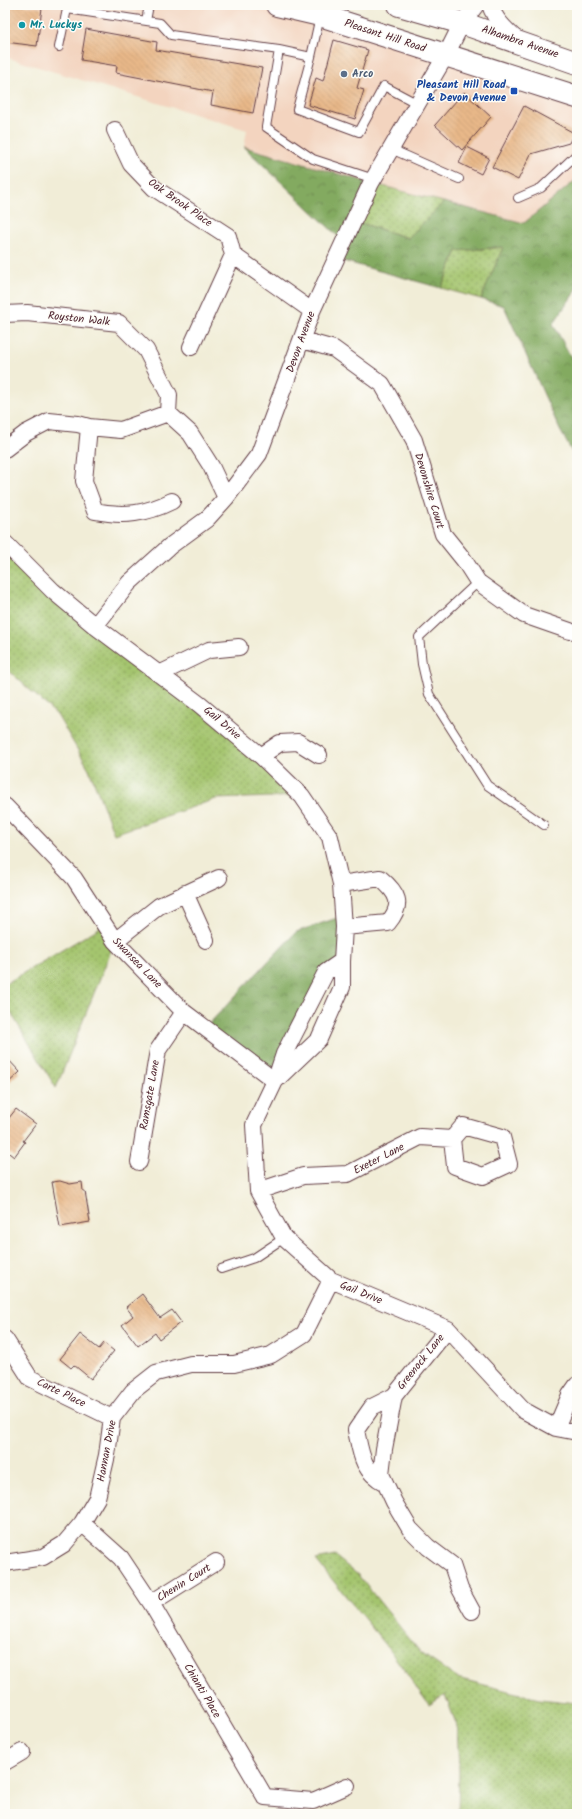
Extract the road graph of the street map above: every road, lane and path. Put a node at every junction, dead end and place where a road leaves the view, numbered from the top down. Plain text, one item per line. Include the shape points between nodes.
1 (149, 5) edge
2 (277, 5) edge
3 (406, 5) edge
4 (476, 5) edge
5 (490, 5) edge
6 (462, 14) edge
7 (320, 15) junction
8 (146, 21) junction
9 (518, 41) junction
10 (59, 47) dead end
11 (279, 50) junction
12 (446, 55) junction
13 (311, 57) junction
14 (577, 63) edge
15 (577, 97) edge
16 (418, 104) junction
17 (115, 130) dead end
18 (391, 149) junction
19 (577, 154) edge
20 (374, 179) junction
21 (459, 179) dead end
22 (518, 198) dead end
23 (233, 255) junction
24 (312, 310) junction
25 (5, 314) edge
26 (302, 340) junction
27 (191, 347) dead end
28 (168, 413) junction
29 (89, 427) junction
30 (5, 449) edge
31 (226, 498) junction
32 (172, 501) dead end
33 (5, 543) edge
34 (478, 582) junction
35 (95, 626) junction
36 (570, 631) dead end
37 (239, 647) dead end
38 (159, 674) junction
39 (319, 755) dead end
40 (262, 756) junction
41 (5, 806) edge
42 (544, 826) dead end
43 (219, 878) dead end
44 (341, 884) junction
45 (185, 894) junction
46 (344, 927) junction
47 (206, 940) dead end
48 (115, 941) junction
49 (342, 961) junction
50 (184, 1012) junction
51 (275, 1081) junction
52 (452, 1139) dead end
53 (139, 1162) dead end
54 (258, 1191) junction
55 (284, 1238) junction
56 (221, 1269) dead end
57 (331, 1280) junction
58 (448, 1329) junction
59 (5, 1339) edge
60 (577, 1385) edge
61 (394, 1396) junction
62 (112, 1418) junction
63 (556, 1428) junction
64 (577, 1432) edge
65 (385, 1483) junction
66 (82, 1523) junction
67 (216, 1562) dead end
68 (5, 1563) edge
69 (151, 1603) junction
70 (472, 1611) dead end
71 (22, 1752) dead end
72 (5, 1762) edge
73 (346, 1786) dead end

1 - 8 lane
2 - 7 main road, Pleasant Hill Road
3 - 6 main road
4 - 6 street, Devon Avenue
5 - 9 street via 501,26
6 - 9 main road, Alhambra Avenue
6 - 12 street, Devon Avenue
7 - 12 main road, Pleasant Hill Road
7 - 13 lane
8 - 10 lane via 67,9
8 - 11 lane via 160,23 171,35
9 - 14 main road, Alhambra Avenue
11 - 13 lane
11 - 20 lane via 266,127 313,159
12 - 15 main road
12 - 16 street, Devon Avenue
13 - 16 lane via 297,109 359,132 384,86
16 - 18 street, Devon Avenue
17 - 23 street, Oak Brook Place via 132,164 154,188 228,236
18 - 20 street, Devon Avenue
18 - 21 lane
19 - 22 lane via 541,188
20 - 24 street, Devon Avenue
23 - 24 street
23 - 27 street
24 - 26 street, Devon Avenue
25 - 28 street, Royston Walk via 27,313 119,323 146,350 169,395
26 - 31 street, Devon Avenue via 259,454
26 - 34 street, Devonshire Court via 334,349 382,384 414,440 443,534
28 - 29 street via 121,430
28 - 31 street via 190,433 211,466
29 - 30 street via 49,421 26,433
29 - 32 street via 84,480 95,511 115,515 153,510
31 - 35 street, Devon Avenue via 207,519 170,546 129,583
33 - 35 street, Gail Drive
34 - 36 street, Devonshire Court via 524,615
34 - 42 lane via 419,637 428,694 487,785
35 - 38 street, Gail Drive
37 - 38 street via 209,650
38 - 40 street, Gail Drive
39 - 40 street via 298,742 280,743
40 - 44 street, Gail Drive via 302,796 330,837
41 - 48 street, Swansea Lane via 74,878
43 - 45 street
44 - 46 street, Gail Drive
44 - 46 street via 380,878 393,889 398,899 394,916 388,924
45 - 47 street
45 - 48 street via 159,906
46 - 49 street, Gail Drive
48 - 50 street, Swansea Lane
49 - 51 street, Gail Drive via 326,972 284,1054
49 - 51 street, Gail Drive via 342,987 318,1038
50 - 51 street, Swansea Lane
50 - 53 street, Ramsgate Lane via 158,1050
51 - 54 street, Gail Drive via 254,1125
52 - 54 street, Exeter Lane via 420,1137 348,1174 303,1176
54 - 55 street, Gail Drive
55 - 56 lane via 254,1258
55 - 57 street, Gail Drive
57 - 58 street, Gail Drive
57 - 62 street, Hannan Drive via 304,1334 271,1355 234,1364 190,1364 156,1373 133,1391
58 - 61 street, Greenock Lane
58 - 63 street, Gail Drive via 523,1410
59 - 62 street, Carte Place via 30,1378
60 - 63 street
61 - 65 street, Greenock Lane via 381,1474
61 - 65 street, Greenock Lane via 372,1407 356,1430 363,1463
62 - 66 street, Hannan Drive via 97,1498
63 - 64 street, Gail Drive
65 - 70 street, Greenock Lane via 410,1529 452,1565 460,1589
66 - 68 street, Hannan Drive via 64,1544 43,1557
66 - 69 street, Chianti Place via 121,1558
67 - 69 street, Chenin Court
69 - 73 street, Chianti Place via 265,1797 313,1801
71 - 72 street

